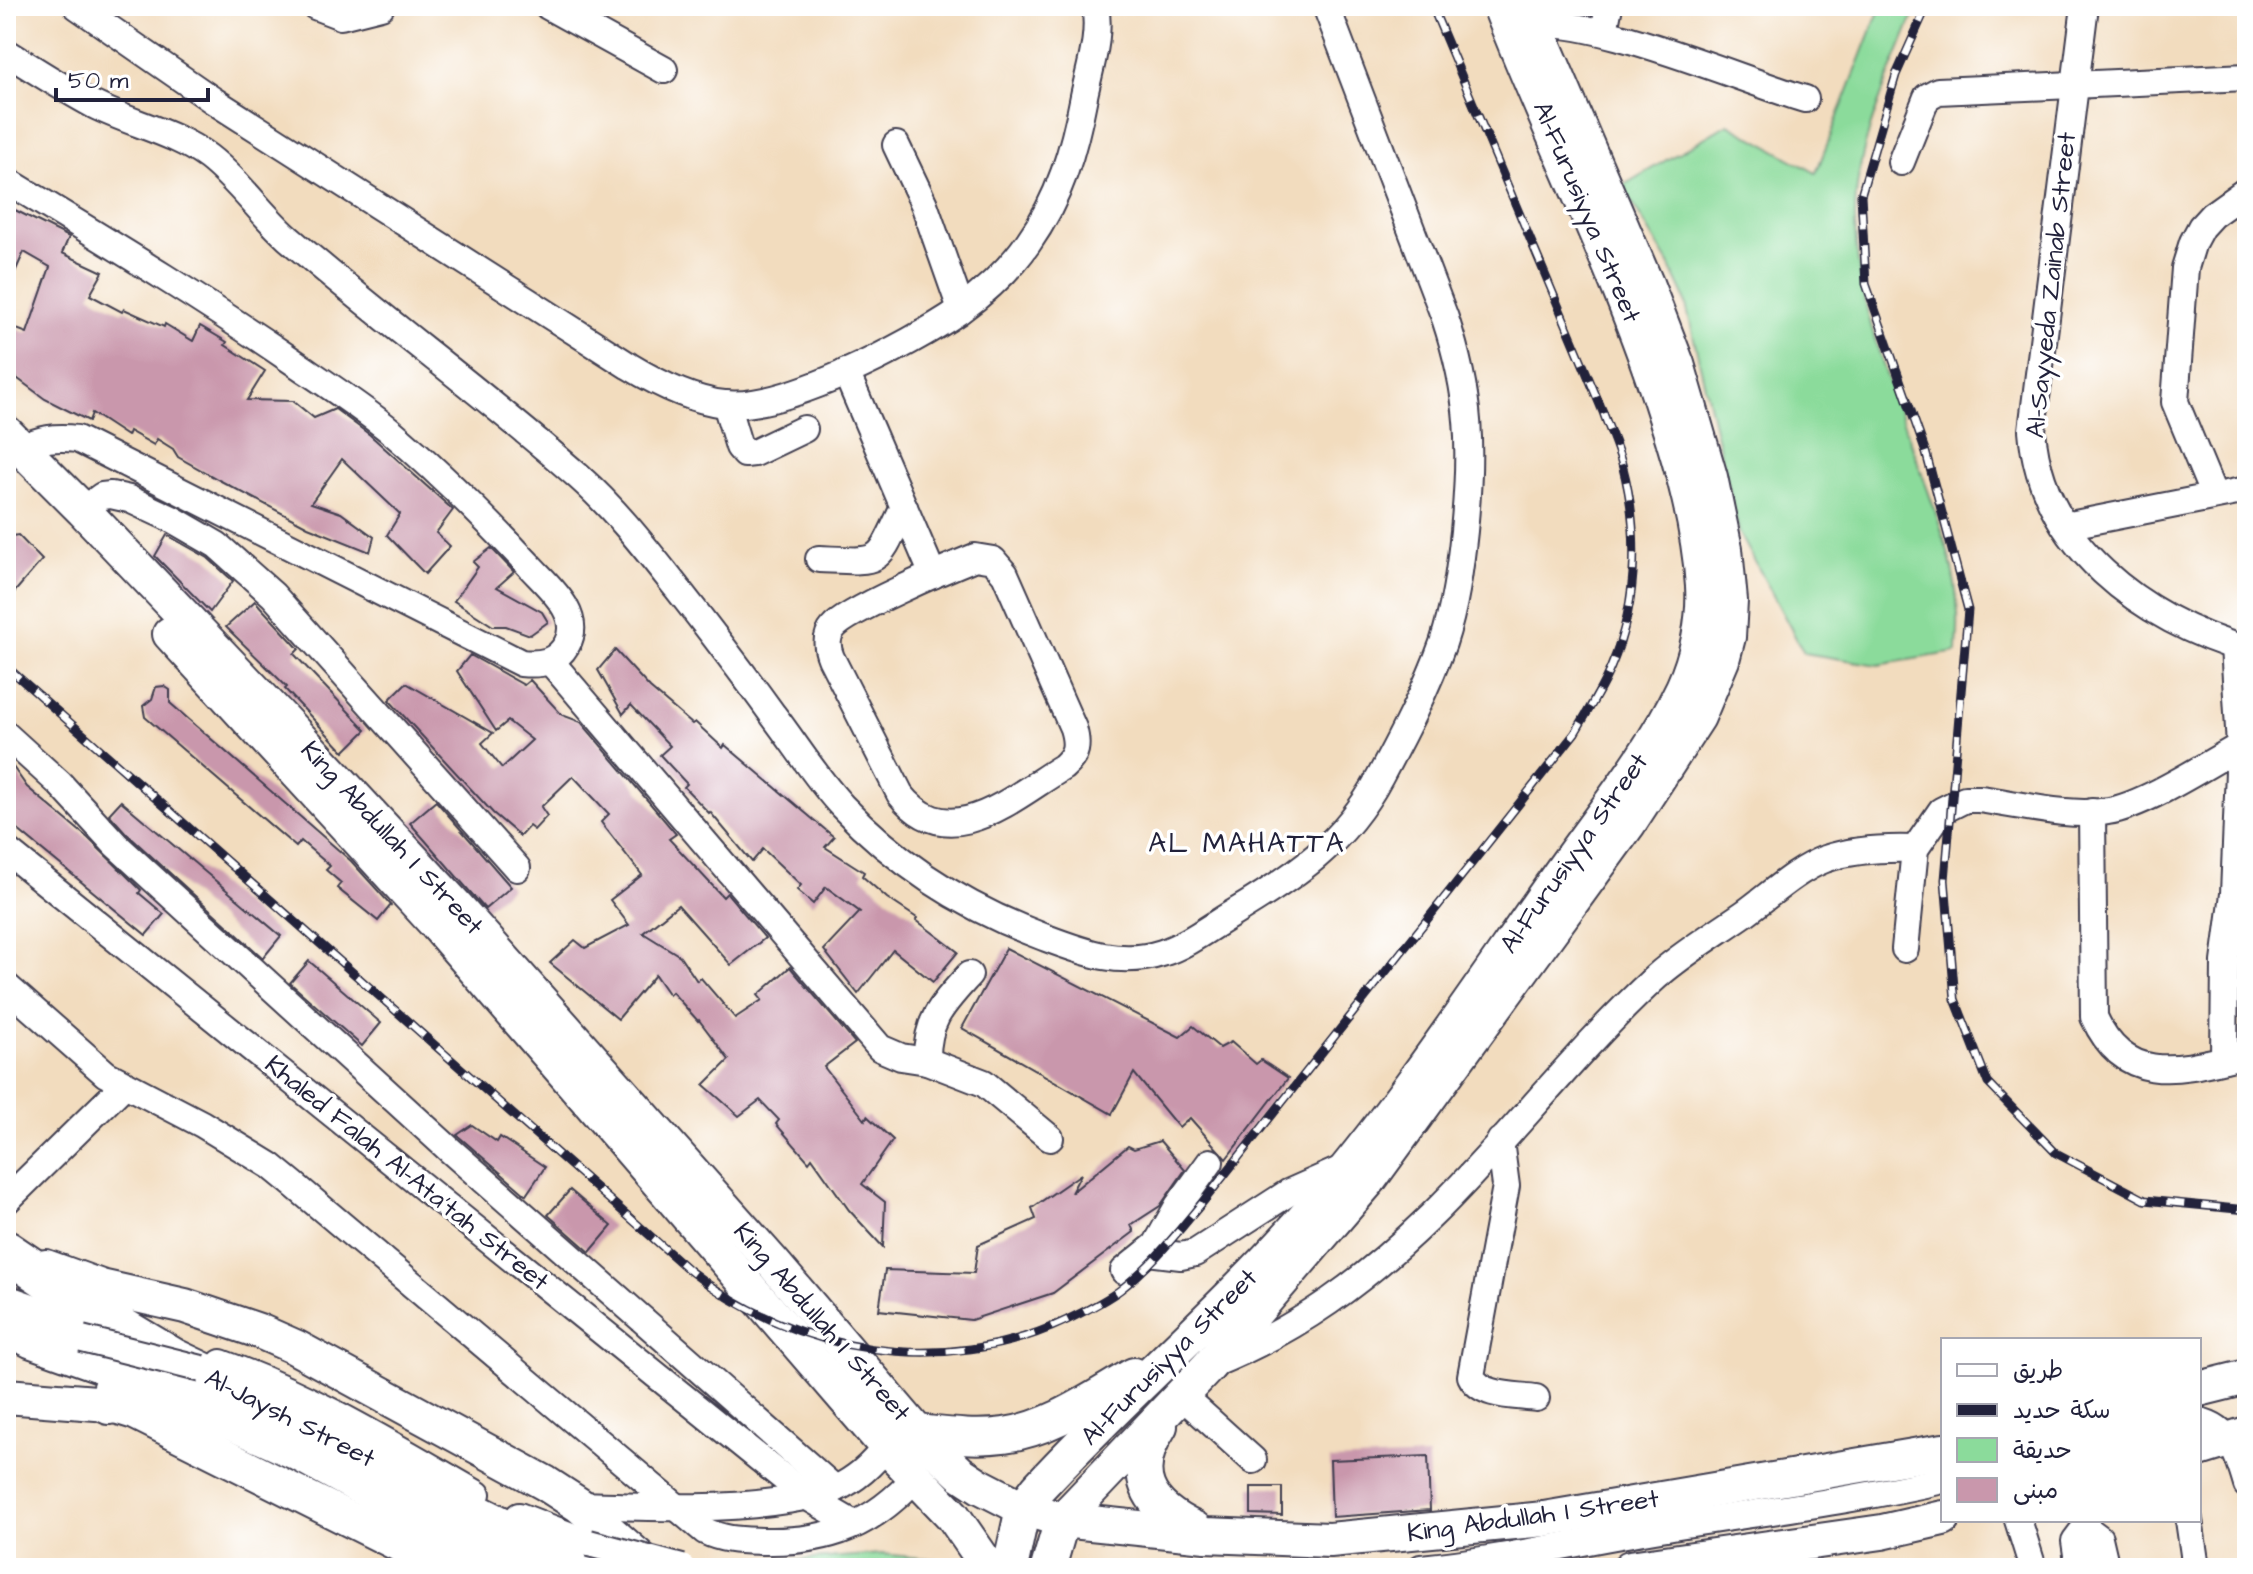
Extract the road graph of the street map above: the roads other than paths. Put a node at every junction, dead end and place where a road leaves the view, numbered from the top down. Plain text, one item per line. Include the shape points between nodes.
1 (77, 6) edge
2 (315, 6) edge
3 (381, 6) edge
4 (548, 6) edge
5 (1095, 6) edge
6 (1326, 6) edge
7 (2089, 7) edge
8 (1518, 17) edge
9 (1606, 18) edge
10 (6, 52) edge
11 (664, 70) dead end
12 (2247, 77) edge
13 (2073, 84) junction
14 (1805, 99) dead end
15 (896, 145) dead end
16 (1901, 162) dead end
17 (6, 180) edge
18 (2247, 190) edge
19 (961, 309) junction
20 (846, 372) junction
21 (726, 404) junction
22 (804, 429) dead end
23 (11, 448) edge
24 (2247, 490) edge
25 (2214, 496) junction
26 (904, 507) junction
27 (83, 510) junction
28 (2065, 526) junction
29 (819, 559) dead end
30 (933, 575) junction
31 (2241, 648) edge
32 (551, 662) junction
33 (6, 735) edge
34 (2240, 746) junction
35 (2092, 812) junction
36 (1915, 849) junction
37 (6, 850) edge
38 (517, 868) dead end
39 (1905, 949) dead end
40 (969, 975) dead end
41 (6, 986) edge
42 (2236, 1057) edge
43 (927, 1061) junction
44 (124, 1085) junction
45 (1050, 1138) dead end
46 (1500, 1141) junction
47 (1210, 1162) dead end
48 (1349, 1166) junction
49 (6, 1201) edge
50 (8, 1252) edge
51 (1148, 1252) junction
52 (1124, 1271) dead end
53 (6, 1298) edge
54 (6, 1313) edge
55 (6, 1324) edge
56 (86, 1333) junction
57 (1176, 1351) junction
58 (1208, 1367) junction
59 (2247, 1377) edge
60 (115, 1386) junction
61 (2201, 1388) edge
62 (1181, 1395) junction
63 (6, 1396) edge
64 (1536, 1398) dead end
65 (2201, 1421) edge
66 (740, 1424) junction
67 (902, 1439) junction
68 (2225, 1441) edge
69 (1941, 1451) edge
70 (1253, 1460) dead end
71 (916, 1477) junction
72 (1941, 1480) edge
73 (2247, 1485) edge
74 (835, 1489) junction
75 (1941, 1493) edge
76 (806, 1496) junction
77 (579, 1505) junction
78 (675, 1507) junction
79 (1023, 1508) junction
80 (1941, 1518) edge
81 (1062, 1520) junction
82 (2019, 1522) edge
83 (2189, 1522) edge
84 (854, 1524) junction
85 (1206, 1535) junction
86 (583, 1555) edge
87 (1680, 1565) edge
88 (447, 1568) edge
89 (520, 1568) edge
90 (635, 1568) edge
91 (652, 1568) edge
92 (682, 1568) edge
93 (989, 1568) edge
94 (1010, 1568) edge
95 (1048, 1568) edge
96 (1421, 1568) edge
97 (1501, 1568) edge
98 (1630, 1568) edge
99 (2033, 1568) edge
100 (2079, 1568) edge
101 (2106, 1568) edge
102 (2196, 1568) edge

1 - 21 street via 214,101 629,366 675,390
2 - 3 street via 341,16
4 - 11 street
5 - 19 street via 1095,44 1077,135 1058,192 1027,244
6 - 10 street via 1461,368 1470,473 1453,607 1437,657 1381,776 1339,837 1312,863 1192,938 1134,959 1102,957 991,916 932,881 880,841 824,785 654,559 581,479 284,234 213,160 167,134 94,105
7 - 13 street, Al-Sayyeda Zainab Street
8 - 9 street
8 - 48 main road, Al-Furusiyya Street via 1646,354 1679,459 1697,534 1702,621 1684,686 1659,731
8 - 58 main road, Al-Furusiyya Street via 1647,286 1677,364 1725,549 1728,637 1698,717 1629,823 1369,1180
9 - 14 street
12 - 13 street
13 - 16 street via 1938,91 1927,97
13 - 28 street, Al-Sayyeda Zainab Street via 2032,430 2034,458
15 - 19 street via 924,204
17 - 32 street via 216,309 394,434 504,538 567,609 570,639
18 - 25 street via 2201,227 2185,268 2175,402
19 - 20 street
20 - 21 street via 787,396
20 - 26 street
21 - 22 street via 745,454
23 - 27 main road, King Abdullah I Street
23 - 32 street via 59,436 77,439 507,658
23 - 67 main road, King Abdullah I Street via 41,495
24 - 25 street
25 - 28 street
26 - 29 street via 876,558
26 - 30 street
27 - 38 street via 102,496 120,496 192,529 235,559
27 - 67 main road, King Abdullah I Street via 456,906 774,1264
28 - 31 street, Al-Sayyeda Zainab Street via 2100,569 2136,598 2183,627
30 - 30 street via 842,620 830,632 828,650 910,808 942,823 959,822 977,818 1063,767 1072,760 1077,739 1000,566 975,557
31 - 34 street
32 - 43 street via 872,1040 890,1054
33 - 66 street via 116,845
34 - 35 street via 2131,804
34 - 42 street via 2234,894 2225,962
35 - 36 street via 1965,799 1941,811
35 - 42 street via 2094,1017 2104,1039 2120,1054 2156,1069
36 - 39 street
36 - 46 street via 1846,853 1803,870 1654,979
37 - 66 street, Khaled Falah Al-Ata’tah Street
40 - 43 street via 936,1014 926,1041
41 - 44 street
43 - 45 street via 984,1083
44 - 49 street
44 - 78 street via 271,1166
46 - 58 street via 1431,1216 1367,1274 1295,1326
46 - 64 street via 1506,1186 1471,1376 1485,1390
47 - 51 street
48 - 51 street via 1288,1193 1195,1253
48 - 57 main road, Al-Furusiyya Street via 1250,1278
50 - 77 main road via 101,1287 185,1306 259,1331 508,1461
50 - 86 highway, Al-Jaysh Street via 138,1339 207,1376 471,1512
51 - 52 street
53 - 56 street
54 - 56 street
55 - 60 highway, Al-Jaysh Street
56 - 86 street, bridge via 283,1386
57 - 67 main road via 1038,1427 974,1438
57 - 79 main road, Al-Furusiyya Street
58 - 62 main road, Al-Furusiyya Street
59 - 61 main road
60 - 63 main road
60 - 88 main road via 160,1423
60 - 89 highway, Al-Jaysh Street via 298,1450
62 - 70 street
62 - 81 main road, Al-Furusiyya Street
62 - 85 main road via 1153,1437 1144,1474 1153,1500 1164,1512
65 - 68 street via 2212,1424
66 - 74 street
66 - 76 street, Khaled Falah Al-Ata’tah Street
67 - 71 main road, King Abdullah I Street
67 - 74 street
67 - 79 main road, King Abdullah I Street
68 - 73 street
69 - 85 main road, King Abdullah I Street via 1544,1519 1330,1540
71 - 84 street via 888,1504
71 - 93 main road, King Abdullah I Street via 953,1516
72 - 96 street via 1824,1505
74 - 76 street
75 - 97 street via 1826,1517 1667,1536
76 - 78 street via 741,1506
76 - 84 street, Khaled Falah Al-Ata’tah Street
77 - 78 street
77 - 91 main road
78 - 84 street via 705,1531 733,1540 803,1541
79 - 81 main road, King Abdullah I Street
79 - 94 main road, Al-Furusiyya Street
80 - 87 main road
81 - 85 main road, King Abdullah I Street
81 - 95 main road, Al-Furusiyya Street
82 - 99 street
83 - 102 street
86 - 90 street
86 - 92 street, bridge
87 - 98 main road
100 - 101 street via 2075,1541 2081,1533 2091,1532 2099,1538

